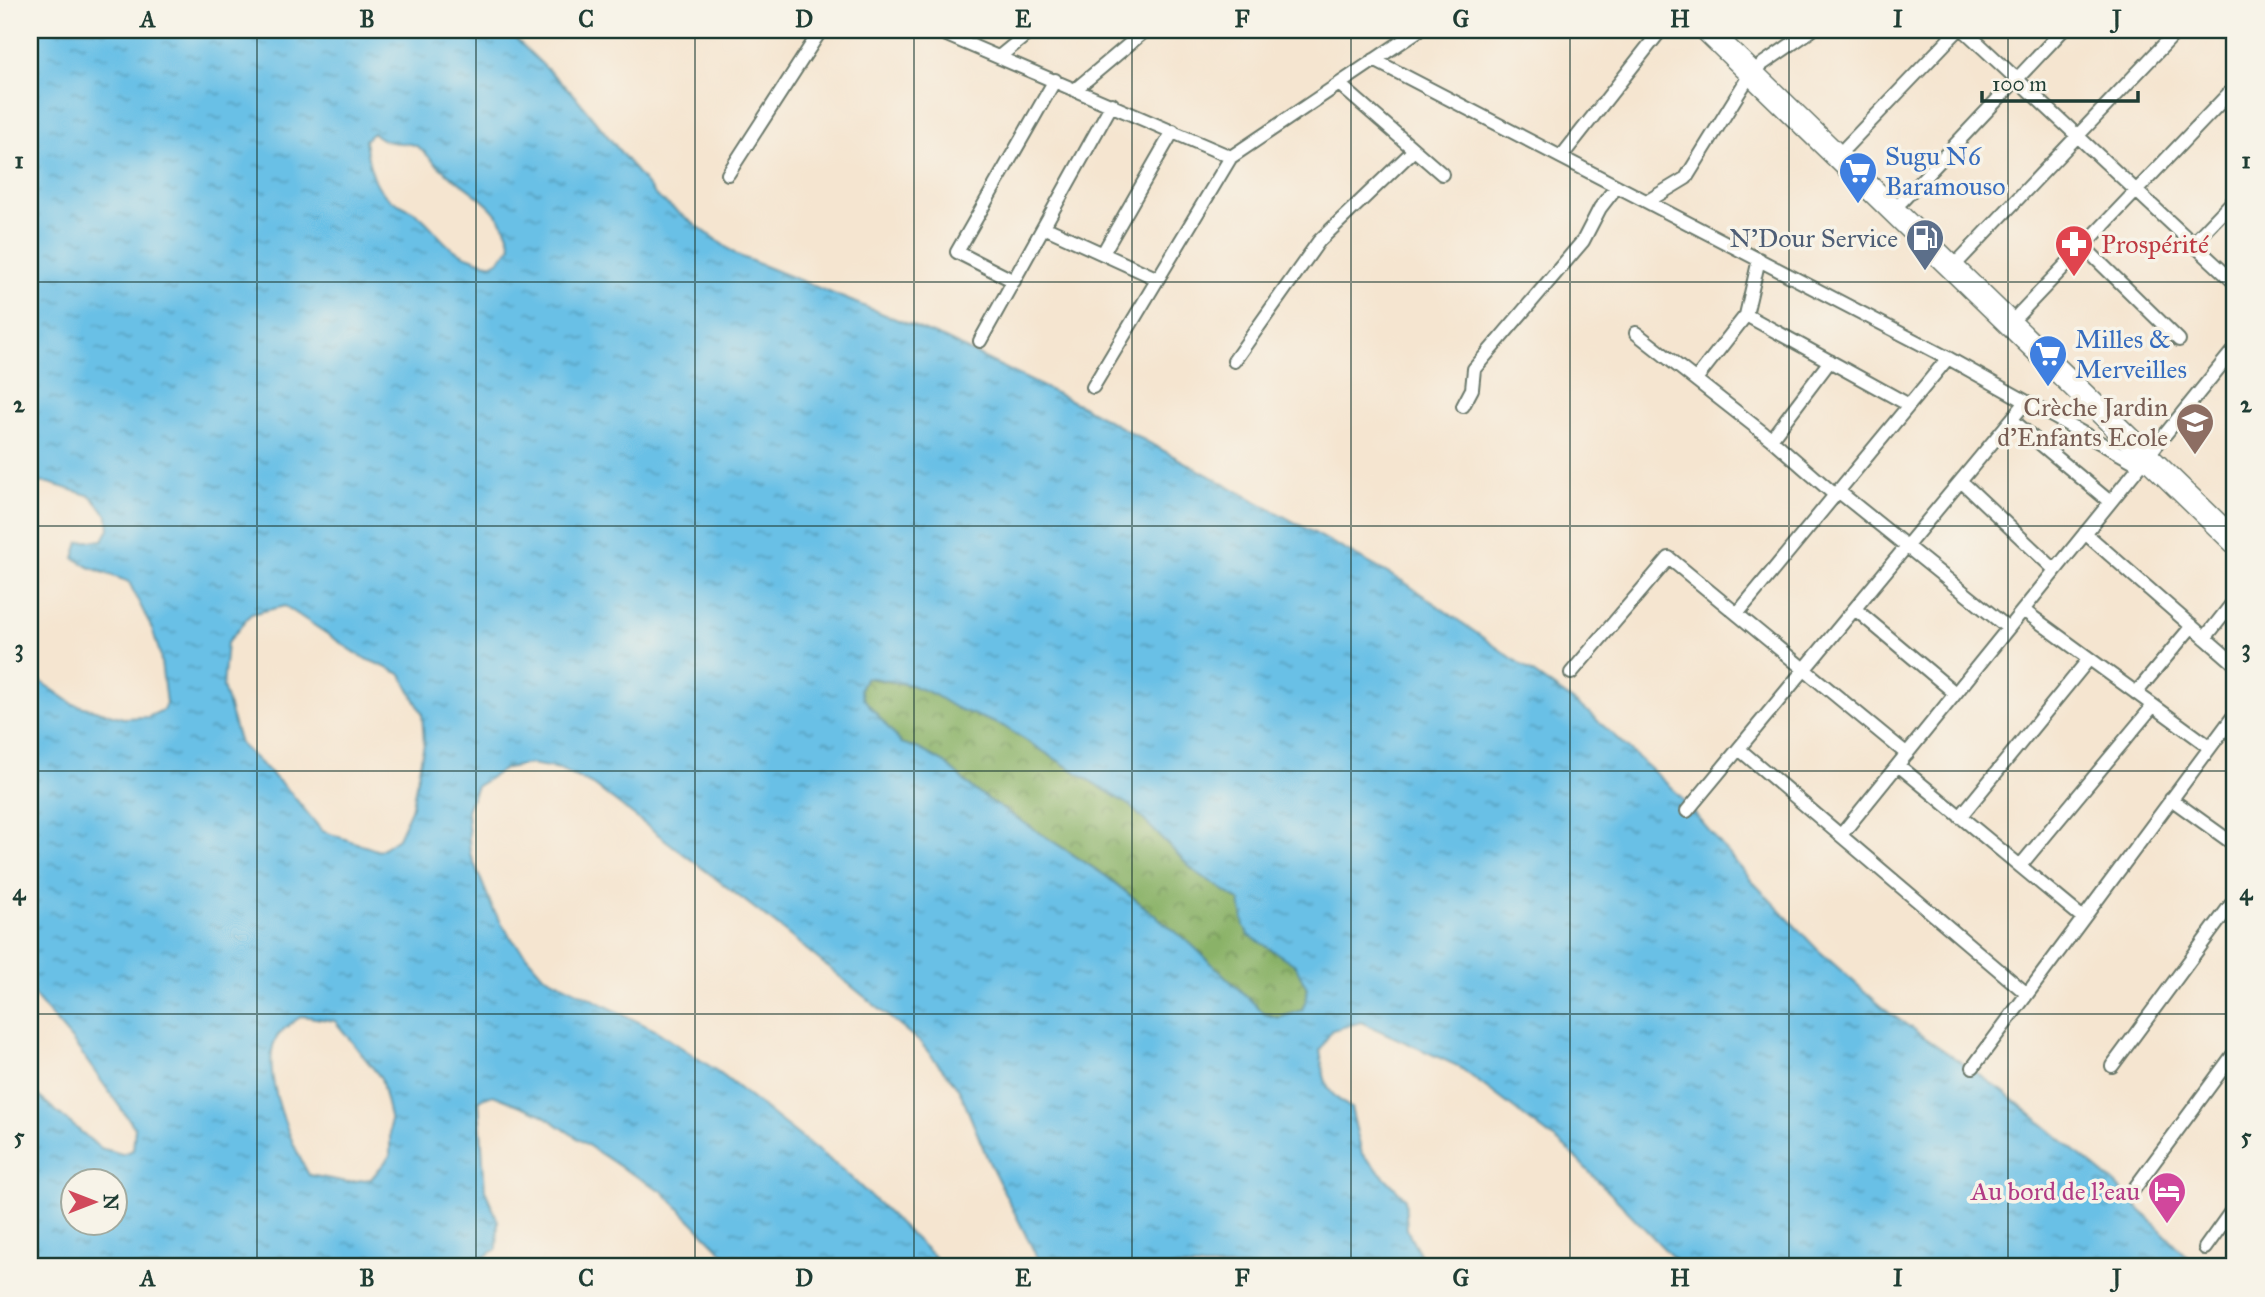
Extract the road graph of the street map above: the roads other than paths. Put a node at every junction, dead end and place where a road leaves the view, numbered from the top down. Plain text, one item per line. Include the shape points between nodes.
1 (821, 30) edge
2 (935, 30) edge
3 (1032, 30) edge
4 (1146, 30) edge
5 (1419, 30) edge
6 (1661, 30) edge
7 (1707, 30) edge
8 (1726, 30) edge
9 (1812, 30) edge
10 (1958, 30) edge
11 (1964, 30) edge
12 (2063, 30) edge
13 (2178, 30) edge
14 (999, 57) junction
15 (1374, 60) junction
16 (1756, 69) junction
17 (2017, 79) junction
18 (1055, 80) junction
19 (1339, 84) junction
20 (2235, 88) edge
21 (1077, 89) junction
22 (1112, 104) junction
23 (1174, 131) junction
24 (2077, 136) junction
25 (1846, 147) junction
26 (1414, 150) junction
27 (1231, 157) junction
28 (1561, 157) junction
29 (728, 174) dead end
30 (1442, 174) dead end
31 (1617, 186) junction
32 (2136, 190) junction
33 (2235, 199) edge
34 (1648, 201) junction
35 (1902, 201) junction
36 (1044, 227) junction
37 (2193, 243) junction
38 (2083, 246) junction
39 (1103, 253) junction
40 (1759, 259) junction
41 (1957, 262) junction
42 (1158, 279) junction
43 (1014, 281) junction
44 (2235, 283) edge
45 (2018, 314) junction
46 (1746, 315) junction
47 (1636, 333) dead end
48 (2179, 340) dead end
49 (980, 341) dead end
50 (2235, 348) edge
51 (1948, 358) junction
52 (1234, 361) dead end
53 (1830, 361) junction
54 (1696, 379) junction
55 (1093, 387) dead end
56 (2026, 402) junction
57 (1909, 405) junction
58 (1463, 406) dead end
59 (2012, 420) junction
60 (1771, 439) junction
61 (2148, 456) junction
62 (1961, 481) junction
63 (1836, 493) junction
64 (2110, 502) junction
65 (2235, 521) edge
66 (2085, 533) junction
67 (2235, 542) edge
68 (1907, 546) junction
69 (2055, 570) junction
70 (2235, 600) edge
71 (1855, 609) junction
72 (2023, 610) junction
73 (1737, 614) junction
74 (2192, 626) junction
75 (2008, 628) junction
76 (2205, 638) junction
77 (2089, 659) junction
78 (2235, 664) edge
79 (1805, 669) junction
80 (1571, 673) dead end
81 (1955, 693) junction
82 (2136, 693) junction
83 (2153, 706) junction
84 (2235, 715) edge
85 (2210, 747) junction
86 (1738, 749) junction
87 (1907, 754) junction
88 (1898, 765) junction
89 (2171, 799) junction
90 (1687, 811) dead end
91 (1960, 817) junction
92 (1842, 835) junction
93 (2235, 845) edge
94 (2020, 866) junction
95 (2235, 900) edge
96 (2231, 914) edge
97 (2083, 918) junction
98 (2027, 994) junction
99 (2235, 1052) edge
100 (2112, 1066) dead end
101 (1973, 1067) dead end
102 (2134, 1189) dead end
103 (2235, 1206) edge
104 (2205, 1248) dead end

1 - 29 street
2 - 14 street
3 - 14 street
4 - 21 street
5 - 15 street
6 - 28 street
7 - 16 highway
8 - 16 highway
9 - 16 street
10 - 25 street
11 - 17 street
12 - 17 street
13 - 24 street
14 - 18 street
15 - 19 street
15 - 28 street
16 - 25 highway
16 - 34 street via 1686,178
16 - 41 highway
17 - 24 street
17 - 35 street
18 - 21 street
18 - 43 street via 957,252
19 - 26 street
19 - 27 street
20 - 32 street
21 - 22 street
22 - 23 street
22 - 36 street
23 - 27 street
23 - 39 street
24 - 32 street
24 - 41 street
25 - 35 highway
26 - 30 street
26 - 52 street via 1319,241
27 - 42 street
28 - 31 street
31 - 34 street
31 - 58 street via 1583,242 1475,369
32 - 37 street
32 - 38 street
33 - 37 street
34 - 40 street
35 - 41 highway
36 - 39 street
36 - 43 street
37 - 44 street
38 - 45 street
38 - 48 street
39 - 42 street
40 - 46 street
40 - 51 street
41 - 45 highway
41 - 61 highway
42 - 55 street
43 - 49 street
45 - 61 highway
46 - 53 street
46 - 54 street
47 - 54 street
50 - 61 street
51 - 56 street
51 - 57 street
53 - 57 street
53 - 60 street
54 - 60 street
56 - 59 street
56 - 61 street
57 - 63 street
59 - 62 street
59 - 64 street
60 - 63 street
61 - 64 street
61 - 65 highway
61 - 67 highway
62 - 68 street
62 - 69 street
63 - 68 street
63 - 73 street
64 - 66 street
66 - 69 street
66 - 74 street
68 - 71 street
68 - 75 street
69 - 72 street
70 - 76 street
71 - 79 street
71 - 81 street
72 - 75 street
72 - 77 street
73 - 79 street
73 - 80 street via 1669,558
74 - 76 street
74 - 82 street
75 - 81 street
76 - 78 street
77 - 82 street
77 - 91 street
79 - 86 street
79 - 87 street
81 - 87 street
82 - 83 street
83 - 85 street
83 - 94 street
84 - 85 street
85 - 89 street
86 - 90 street
86 - 92 street
87 - 88 street
88 - 91 street
88 - 92 street
89 - 93 street
89 - 97 street
91 - 94 street
92 - 98 street
94 - 97 street
95 - 96 street
96 - 100 street
97 - 98 street
98 - 101 street
99 - 102 street
103 - 104 street

